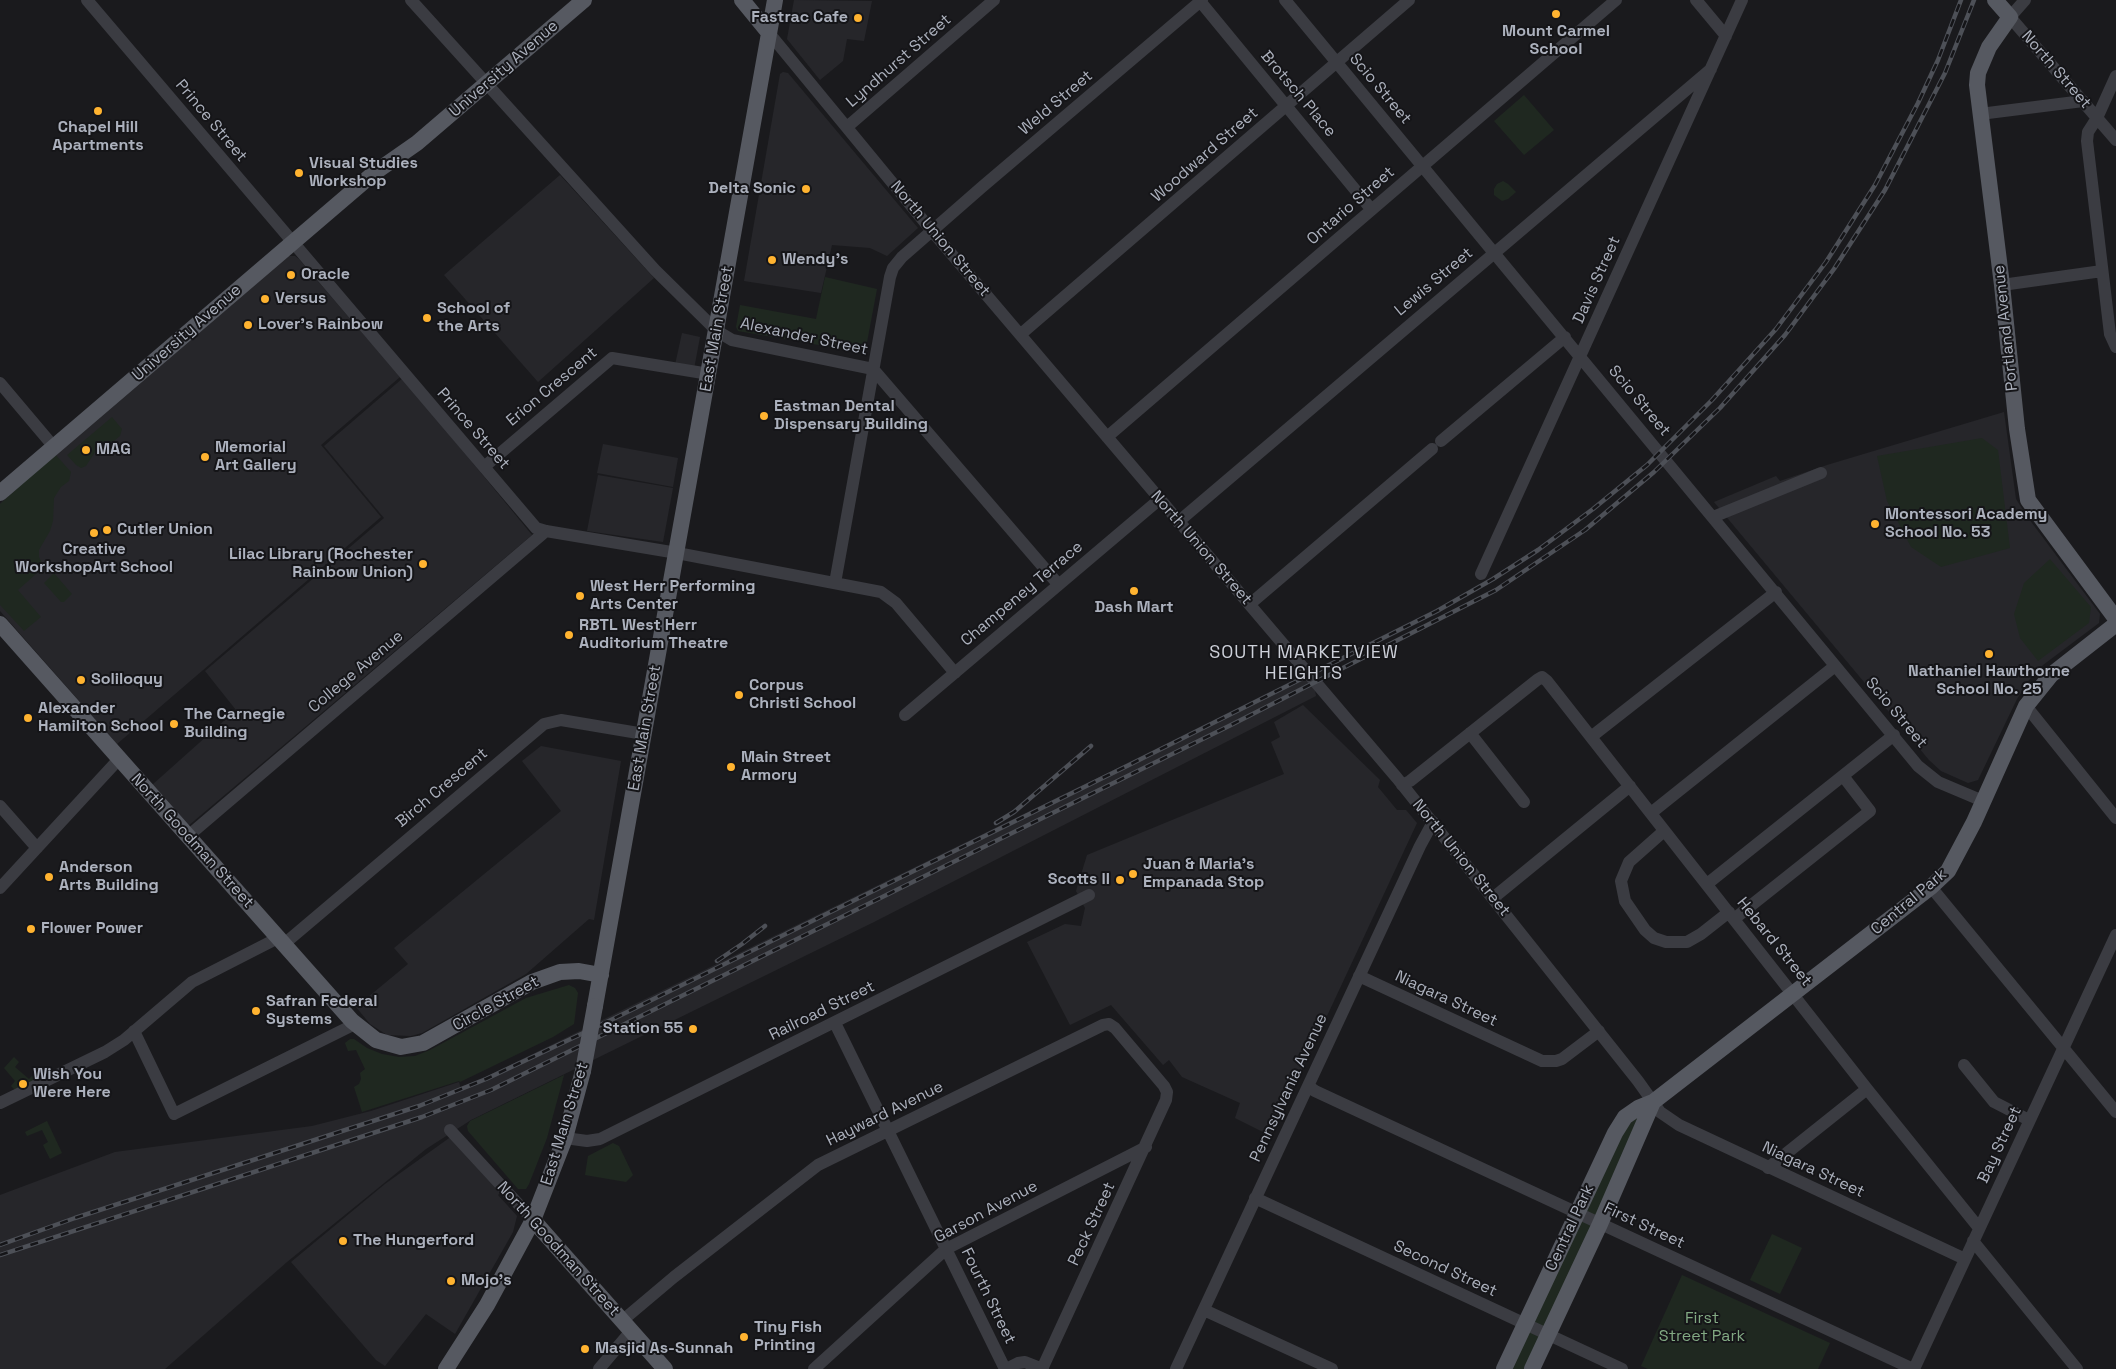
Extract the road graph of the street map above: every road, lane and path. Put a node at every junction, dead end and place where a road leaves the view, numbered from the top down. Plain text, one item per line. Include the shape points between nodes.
1 (87, 0) edge
2 (411, 0) edge
3 (568, 0) edge
4 (584, 0) edge
5 (742, 0) edge
6 (775, 0) edge
7 (994, 0) edge
8 (1200, 0) edge
9 (1285, 0) edge
10 (1409, 0) edge
11 (1616, 0) edge
12 (1696, 0) edge
13 (1742, 0) edge
14 (1995, 0) edge
15 (2025, 0) edge
16 (2010, 17) junction
17 (770, 34) junction
18 (1726, 36) junction
19 (1337, 62) junction
20 (1711, 69) junction
21 (2116, 76) edge
22 (484, 79) junction
23 (2083, 101) junction
24 (1287, 105) junction
25 (1980, 114) junction
26 (2097, 118) junction
27 (847, 126) junction
28 (2116, 140) edge
29 (1423, 165) junction
30 (1372, 209) junction
31 (932, 231) junction
32 (294, 242) junction
33 (1494, 252) junction
34 (2102, 272) junction
35 (2002, 285) junction
36 (717, 331) junction
37 (1021, 334) junction
38 (1565, 337) junction
39 (2116, 348) edge
40 (1581, 356) junction
41 (873, 369) junction
42 (709, 374) junction
43 (0, 383) edge
44 (1107, 437) junction
45 (54, 447) junction
46 (484, 467) junction
47 (1821, 473) dead end
48 (0, 493) edge
49 (1160, 499) junction
50 (1714, 517) junction
51 (1178, 522) junction
52 (546, 532) junction
53 (677, 553) junction
54 (1481, 574) dead end
55 (835, 583) junction
56 (1058, 584) junction
57 (1776, 592) junction
58 (1250, 604) junction
59 (2116, 618) edge
60 (0, 624) edge
61 (2116, 624) edge
62 (1835, 666) junction
63 (955, 673) junction
64 (2026, 706) junction
65 (906, 715) dead end
66 (1470, 733) junction
67 (644, 734) junction
68 (1894, 735) junction
69 (1591, 738) junction
70 (119, 759) junction
71 (1843, 776) junction
72 (1402, 785) junction
73 (1630, 786) junction
74 (1983, 801) junction
75 (1524, 802) dead end
76 (0, 806) edge
77 (1650, 813) junction
78 (2116, 818) edge
79 (1433, 822) junction
80 (1664, 831) junction
81 (188, 837) junction
82 (37, 848) junction
83 (1707, 884) junction
84 (1931, 887) junction
85 (0, 888) edge
86 (1089, 895) dead end
87 (1493, 898) junction
88 (1732, 915) junction
89 (2116, 935) edge
90 (281, 941) junction
91 (601, 975) junction
92 (1359, 976) junction
93 (1794, 994) junction
94 (835, 1023) junction
95 (355, 1024) junction
96 (134, 1031) junction
97 (1599, 1031) junction
98 (392, 1046) joint
99 (2063, 1047) junction
100 (1964, 1065) dead end
101 (1308, 1086) junction
102 (1867, 1088) junction
103 (1167, 1092) joint
104 (1653, 1102) junction
105 (0, 1103) edge
106 (2116, 1112) edge
107 (2030, 1120) junction
108 (450, 1130) dead end
109 (888, 1131) junction
110 (565, 1138) junction
111 (1146, 1148) junction
112 (1768, 1168) junction
113 (1255, 1198) junction
114 (1577, 1214) junction
115 (533, 1220) junction
116 (1600, 1224) junction
117 (1979, 1228) junction
118 (1973, 1241) junction
119 (946, 1249) junction
120 (1965, 1259) junction
121 (1204, 1310) junction
122 (1525, 1324) junction
123 (627, 1325) junction
124 (1548, 1334) junction
125 (446, 1369) edge
126 (600, 1369) edge
127 (664, 1369) edge
128 (814, 1369) edge
129 (1005, 1369) edge
130 (1042, 1369) edge
131 (1176, 1369) edge
132 (1332, 1369) edge
133 (1504, 1369) edge
134 (1532, 1369) edge
135 (1622, 1369) edge
136 (1914, 1369) edge
137 (2077, 1369) edge

1 - 32 street, Prince Street
2 - 22 street, Alexander Street
3 - 22 main road, University Avenue
4 - 22 main road, University Avenue
5 - 17 main road, North Union Street
6 - 17 main road, East Main Street
7 - 27 street, Lyndhurst Street
8 - 24 street, Brotsch Place
8 - 31 street, Weld Street
9 - 19 street, Scio Street
10 - 19 street, Woodward Street
11 - 29 street, Ontario Street
12 - 18 street
13 - 18 street, Davis Street
14 - 16 main road, North Street
15 - 16 street
16 - 23 street, North Street
16 - 25 main road, Portland Avenue via 1994,39 1978,73
17 - 27 street, North Union Street
17 - 36 main road, East Main Street
18 - 20 street, Davis Street
19 - 24 street, Woodward Street
19 - 29 street, Scio Street
20 - 33 street, Lewis Street
20 - 40 street, Davis Street
21 - 26 street
22 - 32 main road, University Avenue via 411,135 374,173
22 - 36 street, Alexander Street via 648,263
23 - 25 street
23 - 26 street, North Street
24 - 30 street, Brotsch Place
24 - 37 street, Woodward Street
25 - 35 main road, Portland Avenue
26 - 28 street, North Street
26 - 34 street via 2088,132 2087,141
27 - 31 street, North Union Street
29 - 30 street, Ontario Street
29 - 33 street, Scio Street
30 - 44 street, Ontario Street
31 - 37 street, North Union Street
31 - 41 street, Weld Street via 893,268
32 - 45 main road, University Avenue
32 - 46 street, Prince Street
33 - 38 street, Scio Street
33 - 51 street, Lewis Street
34 - 35 street
34 - 39 street via 2110,334
35 - 59 main road, Portland Avenue via 2028,500
36 - 41 street, Alexander Street via 732,340
36 - 42 main road, East Main Street
37 - 44 street, North Union Street
38 - 40 street, Scio Street
38 - 58 street
40 - 50 street, Scio Street
40 - 54 street, Davis Street
41 - 55 street, Weld Street
41 - 56 street, Alexander Street
42 - 46 street, Erion Crescent via 612,358
42 - 53 main road, East Main Street
43 - 45 street
44 - 49 street, North Union Street
45 - 48 main road, University Avenue
46 - 52 street, Prince Street via 536,528
47 - 50 street
49 - 51 street, North Union Street
49 - 56 street, Champeney Terrace
50 - 57 street, Scio Street
51 - 58 street, North Union Street
52 - 53 street, Prince Street
52 - 81 street, College Avenue
53 - 55 street, Prince Street
53 - 67 main road, East Main Street
55 - 63 street, Prince Street via 875,590 891,597
56 - 63 street, Champeney Terrace
57 - 62 street, Scio Street
57 - 69 street
58 - 72 street, North Union Street
60 - 70 main road, North Goodman Street
61 - 64 main road, Central Park via 2052,675
62 - 68 street, Scio Street
62 - 77 street
63 - 65 street, Champeney Terrace
64 - 74 main road, Central Park
64 - 78 street
66 - 69 street, Hebard Street via 1542,678
66 - 72 street
66 - 75 street
67 - 90 street, Birch Crescent via 555,720 537,728
67 - 91 main road, East Main Street
68 - 71 street
68 - 74 street, Scio Street via 1926,774
69 - 73 street, Hebard Street
70 - 81 main road, North Goodman Street
70 - 82 street
71 - 83 street
71 - 88 street via 1870,811
72 - 79 street, North Union Street
73 - 77 street, Hebard Street
73 - 87 street
74 - 84 main road, Central Park via 1954,863
76 - 82 street
77 - 80 street, Hebard Street
79 - 87 street, North Union Street
79 - 92 street, Pennsylvania Avenue
80 - 83 street, Hebard Street
80 - 88 street via 1629,862 1622,881 1625,901 1645,930 1660,940 1687,942
81 - 90 main road, North Goodman Street
82 - 85 street
83 - 88 street, Hebard Street
84 - 93 main road, Central Park
84 - 99 street
86 - 94 street, Railroad Street
87 - 97 street, North Union Street
88 - 93 street, Hebard Street
89 - 99 street, Bay Street
90 - 95 main road, North Goodman Street
90 - 96 street, Birch Crescent via 192,982
91 - 98 main road, Circle Street via 560,972 532,982 433,1039 411,1046
91 - 110 main road, East Main Street, bridge via 583,1072
92 - 97 street, Niagara Street via 1542,1061 1562,1059
92 - 101 street, Pennsylvania Avenue
93 - 102 street, Hebard Street
93 - 104 main road, Central Park
94 - 109 street, Fourth Street
94 - 110 street, Railroad Street via 600,1139
95 - 96 street via 174,1114
95 - 98 main road, North Goodman Street via 376,1040
96 - 105 street, Birch Crescent via 105,1052
97 - 104 street, North Union Street
99 - 106 street
99 - 107 street, Bay Street
100 - 107 street via 1994,1102
101 - 113 street, Pennsylvania Avenue
101 - 114 street, First Street
102 - 112 street
102 - 117 street, Hebard Street
103 - 109 street, Hayward Avenue via 1115,1028 1106,1024
103 - 111 street, Peck Street via 1165,1105
104 - 112 street, Niagara Street via 1669,1119
104 - 114 main road, Central Park via 1632,1111 1620,1125
104 - 116 main road, Central Park
107 - 117 street, Bay Street
108 - 115 street, North Goodman Street
109 - 119 street, Fourth Street
109 - 123 street, Hayward Avenue via 813,1168 674,1277
110 - 115 main road, East Main Street
111 - 119 street, Garson Avenue
111 - 130 street, Peck Street
112 - 120 street, Niagara Street
113 - 121 street, Pennsylvania Avenue
113 - 122 street, Second Street
114 - 116 street, First Street
114 - 122 main road, Central Park
115 - 123 main road, North Goodman Street
115 - 125 main road, East Main Street via 488,1306
116 - 124 main road, Central Park
116 - 136 street, First Street
117 - 118 street, Bay Street
118 - 120 street, Bay Street
118 - 137 street
119 - 128 street, Garson Avenue
119 - 129 street, Fourth Street
120 - 136 street, Bay Street
121 - 131 street, Pennsylvania Avenue
121 - 132 street
122 - 124 street, Second Street
122 - 133 main road, Central Park
123 - 126 street, Hayward Avenue
123 - 127 main road, North Goodman Street
124 - 134 main road, Central Park
124 - 135 street, Second Street
129 - 130 street, Fourth Street via 1025,1362

